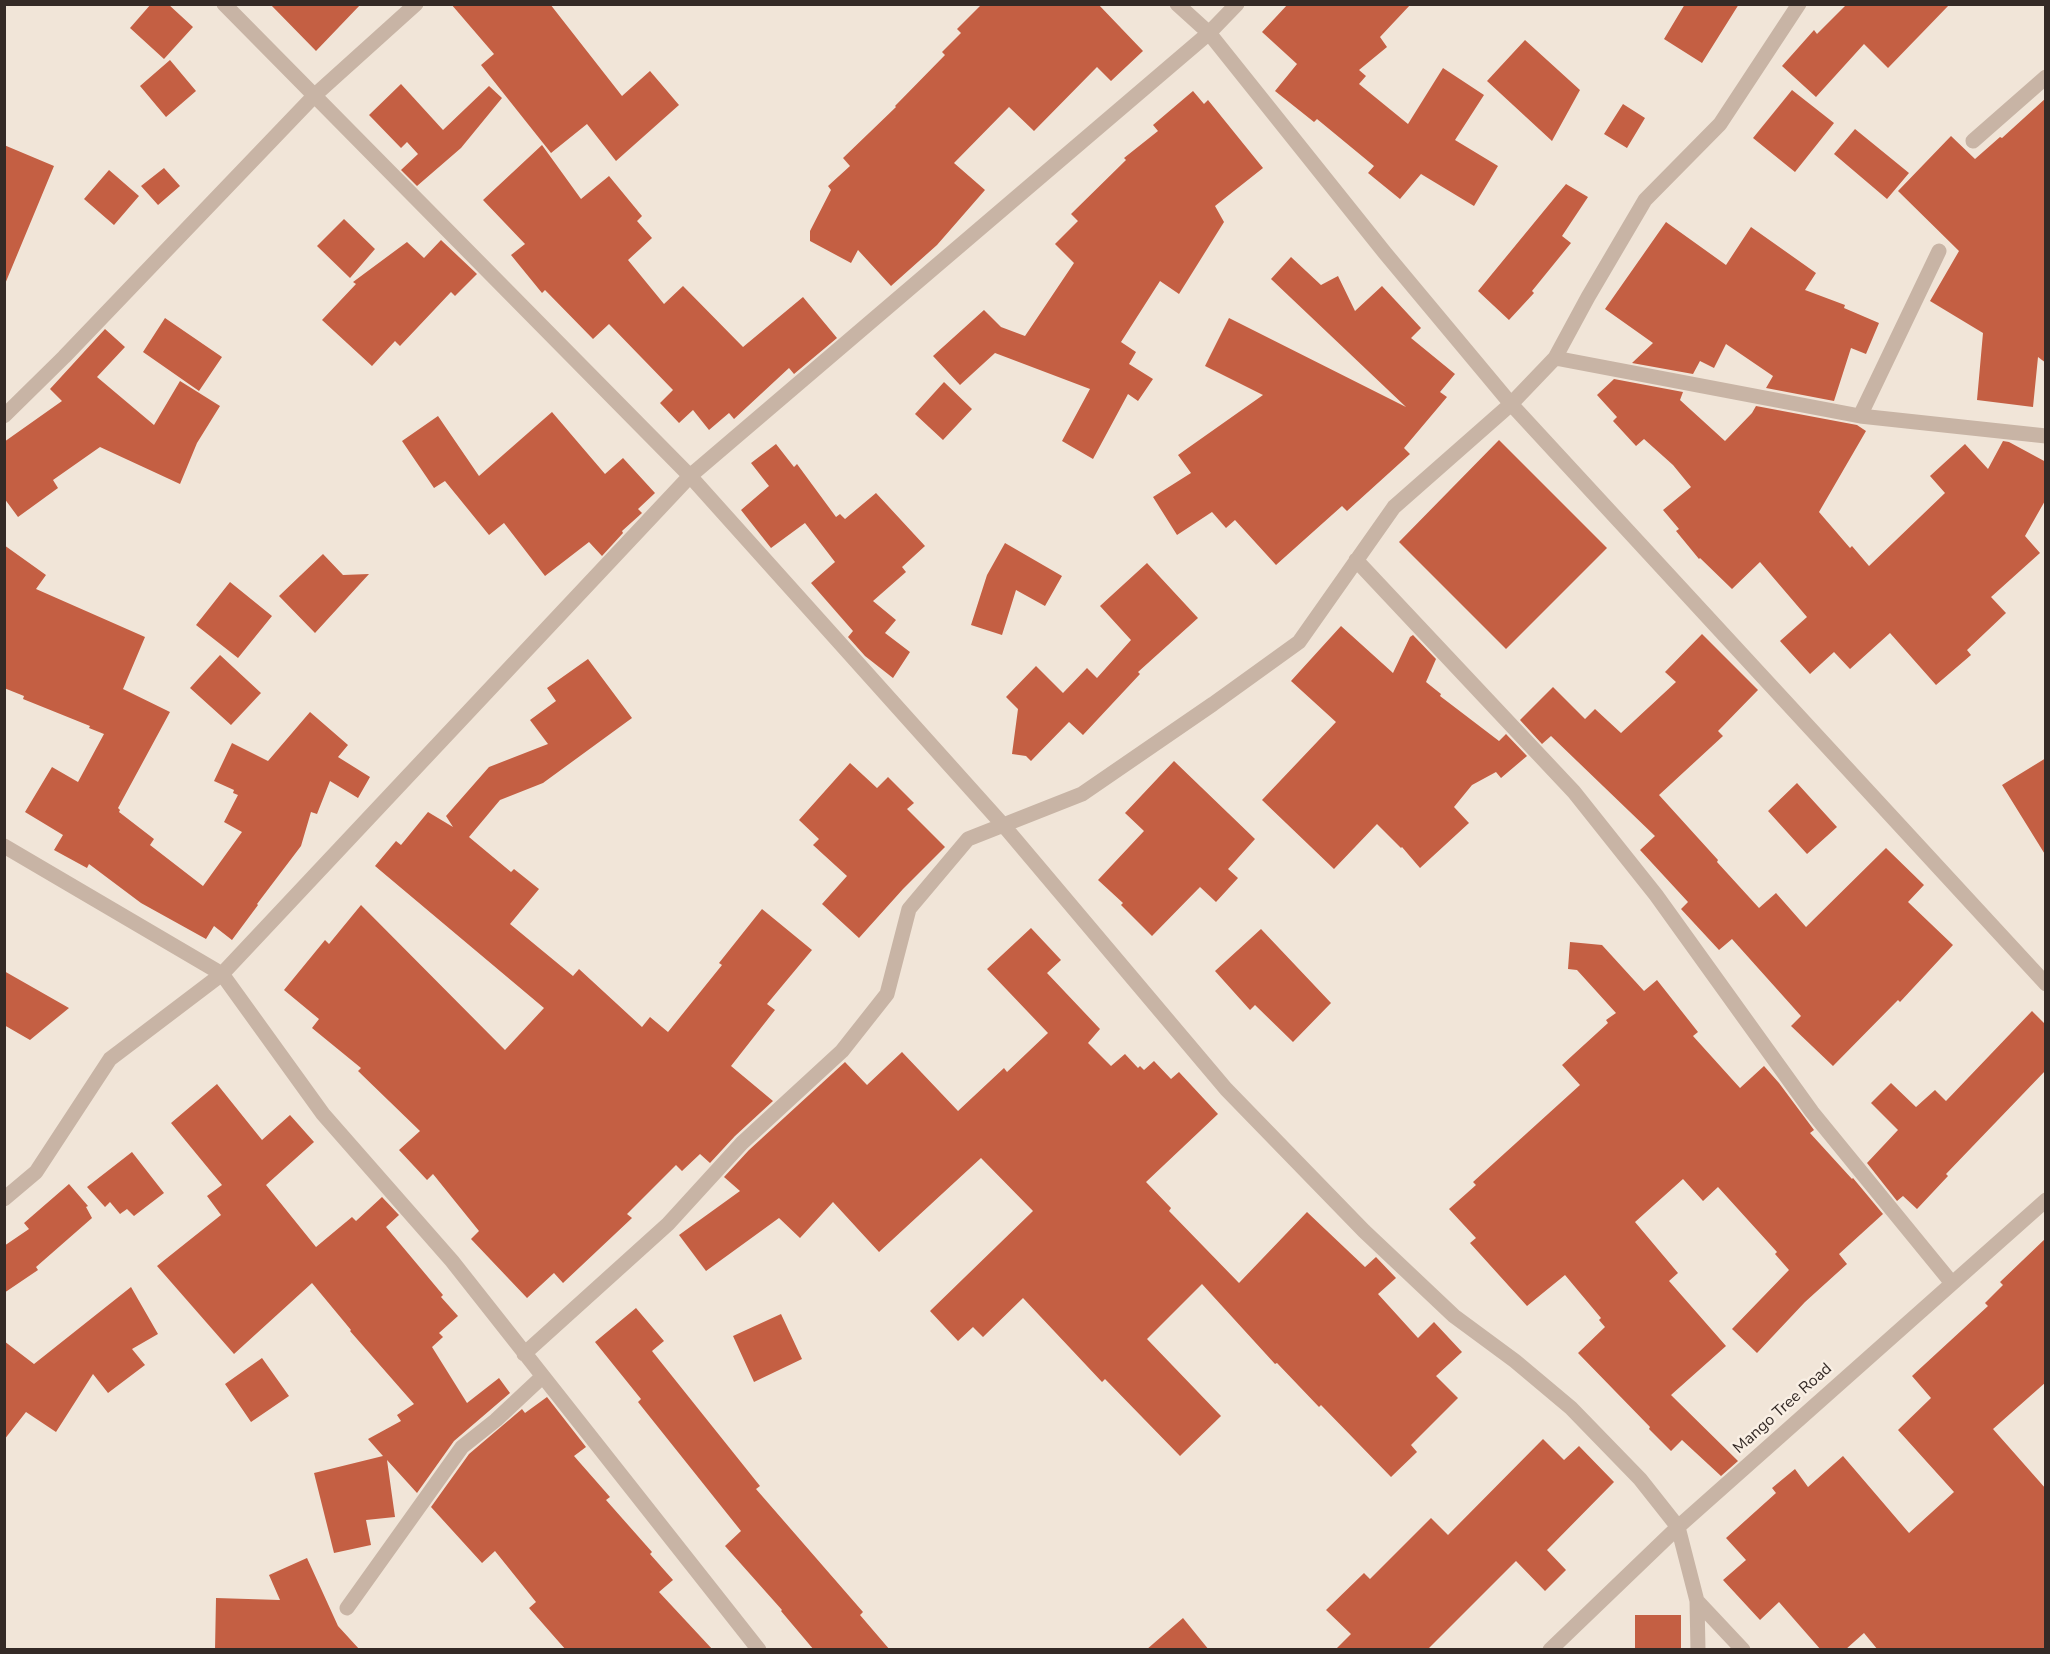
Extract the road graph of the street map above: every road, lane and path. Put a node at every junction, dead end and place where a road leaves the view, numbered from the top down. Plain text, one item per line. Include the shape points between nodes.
1 (224, 4) edge
2 (416, 4) edge
3 (1177, 4) edge
4 (1237, 4) edge
5 (1799, 4) edge
6 (1209, 33) junction
7 (2046, 77) edge
8 (315, 95) junction
9 (1973, 141) dead end
10 (1939, 251) dead end
11 (1555, 358) junction
12 (1510, 404) junction
13 (4, 416) edge
14 (1860, 416) junction
15 (2046, 435) edge
16 (690, 476) junction
17 (1356, 560) junction
18 (1004, 826) junction
19 (4, 846) edge
20 (222, 974) junction
21 (2046, 984) edge
22 (4, 1199) edge
23 (2046, 1200) edge
24 (1951, 1282) junction
25 (524, 1354) junction
26 (542, 1377) junction
27 (1678, 1527) junction
28 (1697, 1601) junction
29 (347, 1608) dead end
30 (759, 1650) edge
31 (1550, 1650) edge
32 (1698, 1650) edge
33 (1743, 1650) edge

1 - 8 street
2 - 8 street
3 - 6 street
4 - 6 street
5 - 11 street via 1720,124 1645,200
6 - 12 street via 1384,254
6 - 16 street
7 - 9 street
8 - 13 street
8 - 16 street
10 - 14 street
11 - 12 street
11 - 14 street
12 - 17 street via 1394,507
12 - 21 street
14 - 15 street
16 - 18 street
16 - 20 street
17 - 18 street via 1299,642 1082,794
17 - 24 street via 1574,792 1656,895 1812,1112
18 - 25 street via 968,839 909,909 886,994 842,1051 742,1143 668,1224
18 - 27 street via 1226,1089 1364,1231 1454,1316 1571,1408 1640,1479
19 - 20 street
20 - 22 street via 110,1059 36,1172
20 - 25 street via 322,1114 452,1261
23 - 24 street, Mango Tree Road
24 - 27 street, Mango Tree Road
25 - 26 street
26 - 29 street via 462,1447
26 - 30 street
27 - 28 street
27 - 31 street, Mango Tree Road
28 - 32 street
28 - 33 street

